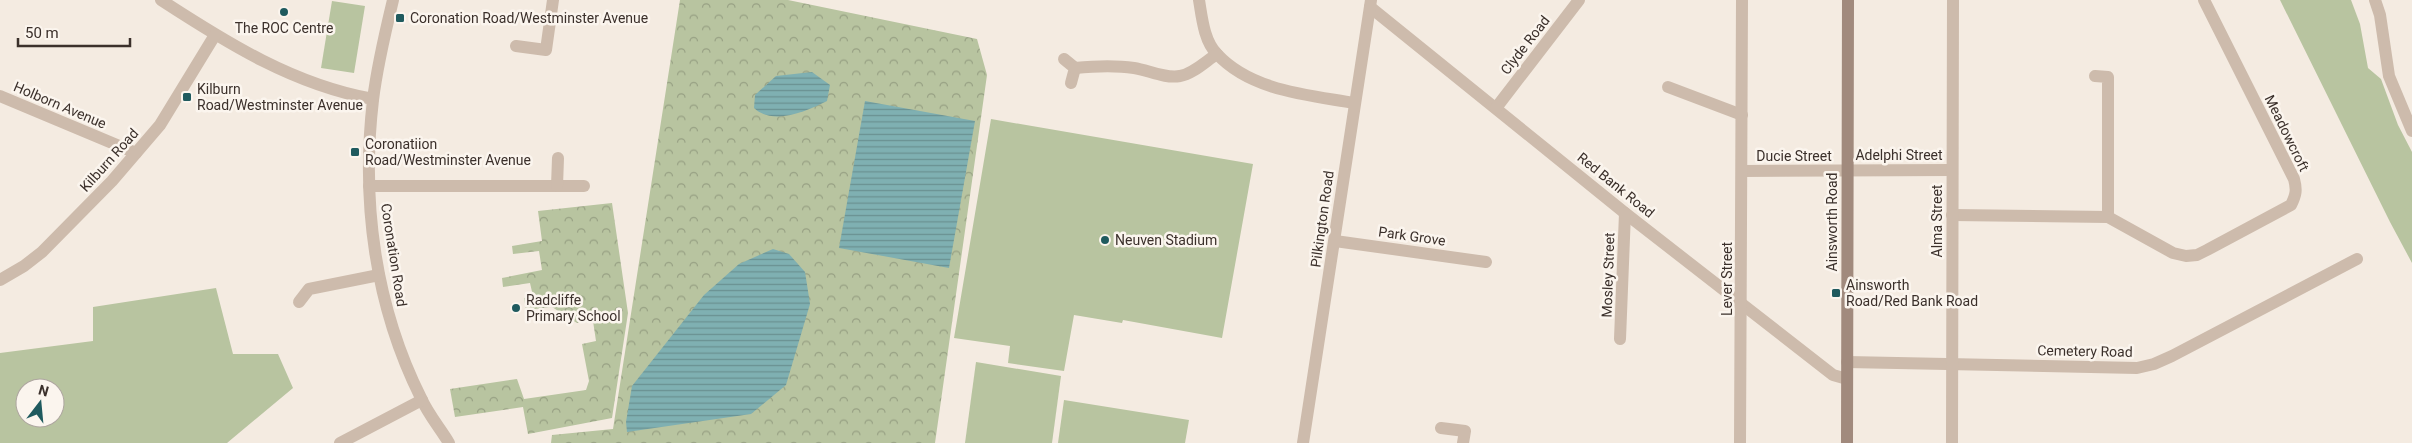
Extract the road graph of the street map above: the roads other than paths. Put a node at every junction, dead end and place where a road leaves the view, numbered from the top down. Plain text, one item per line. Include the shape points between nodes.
1 (161, 0) edge
2 (393, 0) edge
3 (552, 0) edge
4 (1198, 0) edge
5 (1579, 0) edge
6 (1742, 0) edge
7 (1848, 0) edge
8 (1953, 0) edge
9 (2204, 0) edge
10 (2375, 0) edge
11 (1371, 3) edge
12 (215, 36) junction
13 (516, 46) dead end
14 (1217, 54) junction
15 (1064, 59) dead end
16 (1075, 68) junction
17 (2095, 76) dead end
18 (1071, 83) dead end
19 (1668, 87) dead end
20 (0, 96) edge
21 (373, 99) junction
22 (1354, 103) junction
23 (1496, 108) junction
24 (1742, 115) junction
25 (2412, 131) edge
26 (136, 153) junction
27 (558, 158) dead end
28 (1847, 170) junction
29 (1952, 170) junction
30 (1742, 171) junction
31 (368, 186) junction
32 (557, 186) junction
33 (584, 186) dead end
34 (1626, 212) junction
35 (1952, 215) junction
36 (2108, 217) junction
37 (1335, 241) junction
38 (2357, 259) dead end
39 (1486, 262) dead end
40 (379, 275) junction
41 (0, 280) edge
42 (299, 302) dead end
43 (1742, 303) junction
44 (1620, 339) dead end
45 (1847, 362) junction
46 (1952, 363) junction
47 (1847, 379) junction
48 (422, 400) junction
49 (1441, 428) dead end
50 (340, 443) edge
51 (449, 443) edge
52 (1303, 443) edge
53 (1463, 443) edge
54 (1740, 443) edge
55 (1847, 443) edge
56 (1952, 443) edge

1 - 12 street
2 - 21 street, Coronation Road
3 - 13 street via 546,50
4 - 14 street via 1207,34
5 - 23 street, Clyde Road
6 - 24 street, Lever Street
7 - 28 main road, Ainsworth Road
8 - 29 street, Alma Street
9 - 36 street, Meadowcroft via 2294,179 2295,197 2283,210 2197,255 2173,253
10 - 25 street via 2389,76
11 - 22 street, Pilkington Road
11 - 23 street, Red Bank Road
12 - 21 street via 294,76
12 - 26 street, Kilburn Road via 160,125
14 - 16 street via 1189,73 1170,77 1135,68
14 - 22 street via 1242,73 1267,84
15 - 16 street
16 - 18 street
17 - 36 street via 2108,77
19 - 24 street
20 - 26 street, Holborn Avenue
21 - 31 street, Coronation Road
22 - 37 street, Pilkington Road
23 - 34 street, Red Bank Road
24 - 30 street, Lever Street
26 - 41 street, Kilburn Road via 42,252
27 - 32 street
28 - 29 street, Adelphi Street
28 - 30 street, Ducie Street
28 - 45 main road, Ainsworth Road
29 - 35 street, Alma Street
30 - 43 street, Lever Street
31 - 32 street
31 - 40 street, Coronation Road
32 - 33 street
34 - 43 street, Red Bank Road
34 - 44 street, Mosley Street
35 - 36 street, Meadowcroft
35 - 46 street, Alma Street
37 - 39 street, Park Grove
37 - 52 street, Pilkington Road
38 - 46 street, Cemetery Road via 2154,364 2137,368
40 - 42 street via 309,289
40 - 48 street, Coronation Road via 396,340
43 - 47 street, Red Bank Road via 1834,375
43 - 54 street, Lever Street
45 - 46 street, Cemetery Road
45 - 47 main road, Ainsworth Road
46 - 56 street, Alma Street
47 - 55 main road, Ainsworth Road
48 - 50 street
48 - 51 street, Coronation Road
49 - 53 street via 1465,431

